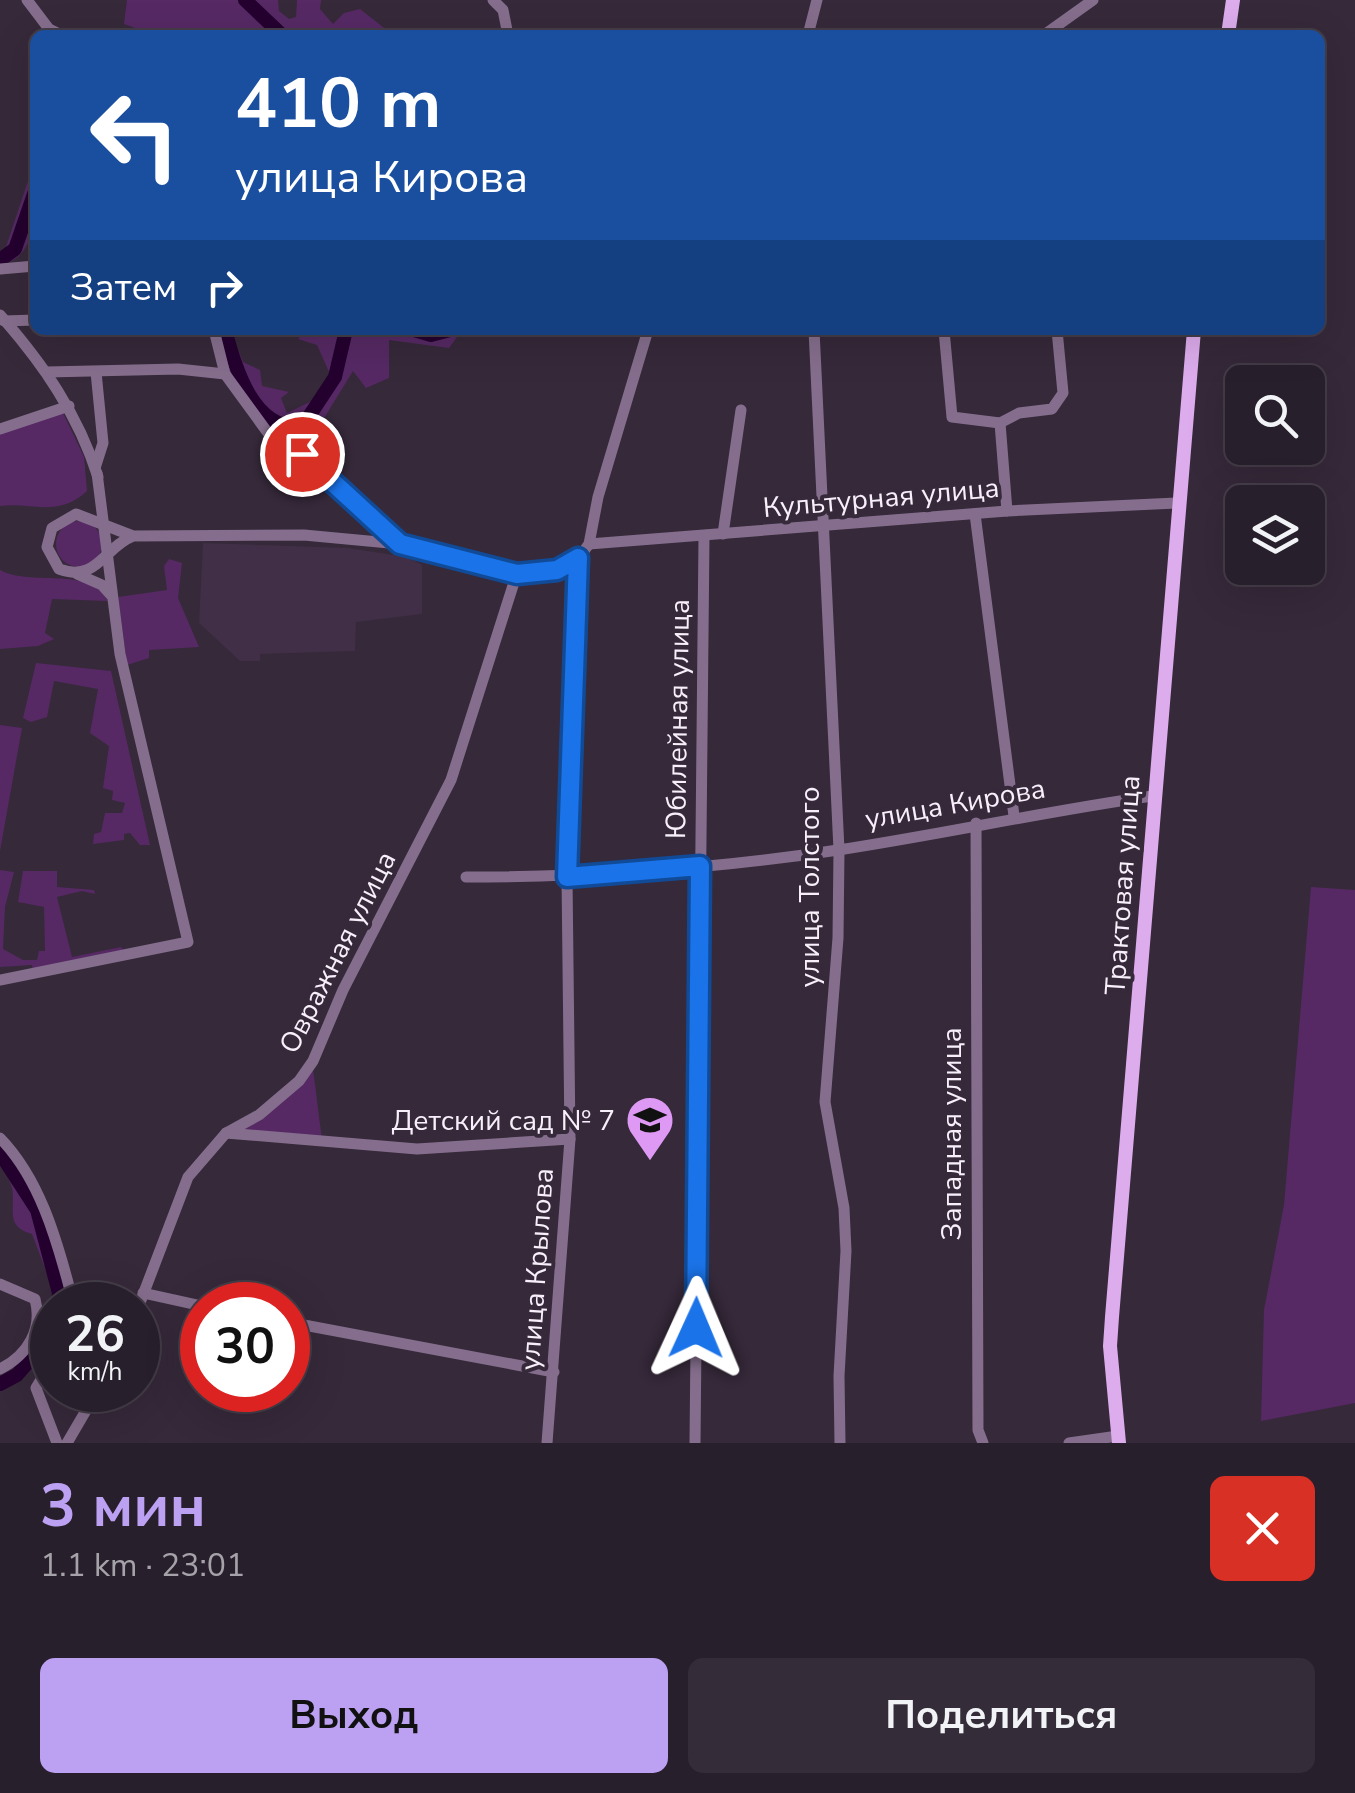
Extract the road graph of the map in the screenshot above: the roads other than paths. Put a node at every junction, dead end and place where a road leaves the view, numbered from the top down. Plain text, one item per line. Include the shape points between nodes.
1 (27, 0) edge
2 (494, 0) edge
3 (818, 0) edge
4 (1093, 0) edge
5 (1233, 0) edge
6 (52, 30) edge
7 (507, 30) edge
8 (809, 30) edge
9 (1051, 30) edge
10 (1229, 30) edge
11 (30, 266) edge
12 (0, 269) edge
13 (2, 319) edge
14 (30, 320) edge
15 (215, 335) edge
16 (647, 335) edge
17 (814, 335) edge
18 (944, 335) edge
19 (1057, 335) edge
20 (1193, 335) edge
21 (48, 372) junction
22 (96, 372) junction
23 (225, 374) junction
24 (68, 406) junction
25 (740, 410) dead end
26 (1000, 423) junction
27 (0, 429) edge
28 (96, 470) junction
29 (1176, 503) junction
30 (1007, 511) junction
31 (76, 514) junction
32 (975, 514) junction
33 (110, 526) junction
34 (822, 529) junction
35 (723, 534) junction
36 (133, 536) junction
37 (704, 536) junction
38 (400, 544) junction
39 (589, 544) junction
40 (107, 557) junction
41 (578, 558) junction
42 (75, 573) junction
43 (517, 574) junction
44 (114, 599) junction
45 (1153, 796) junction
46 (1014, 816) junction
47 (976, 824) junction
48 (838, 850) junction
49 (700, 866) junction
50 (466, 877) dead end
51 (567, 877) junction
52 (0, 980) edge
53 (226, 1133) junction
54 (0, 1138) edge
55 (570, 1139) junction
56 (68, 1282) edge
57 (148, 1282) edge
58 (0, 1284) edge
59 (30, 1297) edge
60 (310, 1326) edge
61 (30, 1338) edge
62 (0, 1369) edge
63 (554, 1372) junction
64 (45, 1412) edge
65 (85, 1412) edge
66 (1118, 1440) edge
67 (57, 1443) edge
68 (67, 1443) edge
69 (548, 1443) edge
70 (695, 1443) edge
71 (840, 1443) edge
72 (983, 1443) edge
73 (1069, 1443) edge

1 - 6 street
2 - 7 street
3 - 8 street
4 - 9 street
5 - 10 main road
11 - 12 street
13 - 14 street
13 - 21 street
15 - 23 street
16 - 39 street
17 - 34 street, улица Толстого
18 - 26 street via 952,416
19 - 26 street via 1063,393 1052,410 1018,413
20 - 29 main road, Трактовая улица
21 - 22 street
21 - 24 street
22 - 23 street
22 - 28 street via 103,443
23 - 38 street via 268,433 302,454
24 - 27 street
24 - 28 street
25 - 35 street
26 - 30 street
28 - 31 street via 94,494
28 - 33 street
29 - 30 street, Культурная улица
29 - 45 main road, Трактовая улица
30 - 32 street, Культурная улица
31 - 33 street
31 - 42 street via 52,528 47,547 55,565
32 - 34 street, Культурная улица
32 - 46 street
33 - 36 street
33 - 40 street
34 - 35 street, Культурная улица
34 - 48 street, улица Толстого
35 - 37 street, Культурная улица
36 - 38 street via 304,535
36 - 40 street
37 - 39 street, Культурная улица
37 - 49 street, Юбилейная улица
38 - 43 street
39 - 41 street
40 - 42 street
40 - 44 street
41 - 43 street via 557,570
41 - 51 street, улица Крылова
42 - 44 street
43 - 53 street, Овражная улица via 451,780 343,990 314,1062 259,1115
44 - 52 street via 120,654 188,942
45 - 46 street, улица Кирова
45 - 66 main road, Трактовая улица via 1110,1346
46 - 47 street, улица Кирова
47 - 48 street, улица Кирова
47 - 72 street, Западная улица
48 - 49 street, улица Кирова
48 - 71 street, улица Толстого via 825,1102 846,1251
49 - 51 street, улица Кирова
49 - 70 street, Юбилейная улица
50 - 51 street, улица Кирова
51 - 55 street, улица Крылова
53 - 55 street via 417,1149
53 - 57 street, Овражная улица via 188,1177
54 - 56 street via 32,1184
55 - 63 street, улица Крылова
58 - 59 street
60 - 63 street
61 - 62 street
63 - 69 street, улица Крылова
64 - 67 street
65 - 68 street
66 - 73 street

